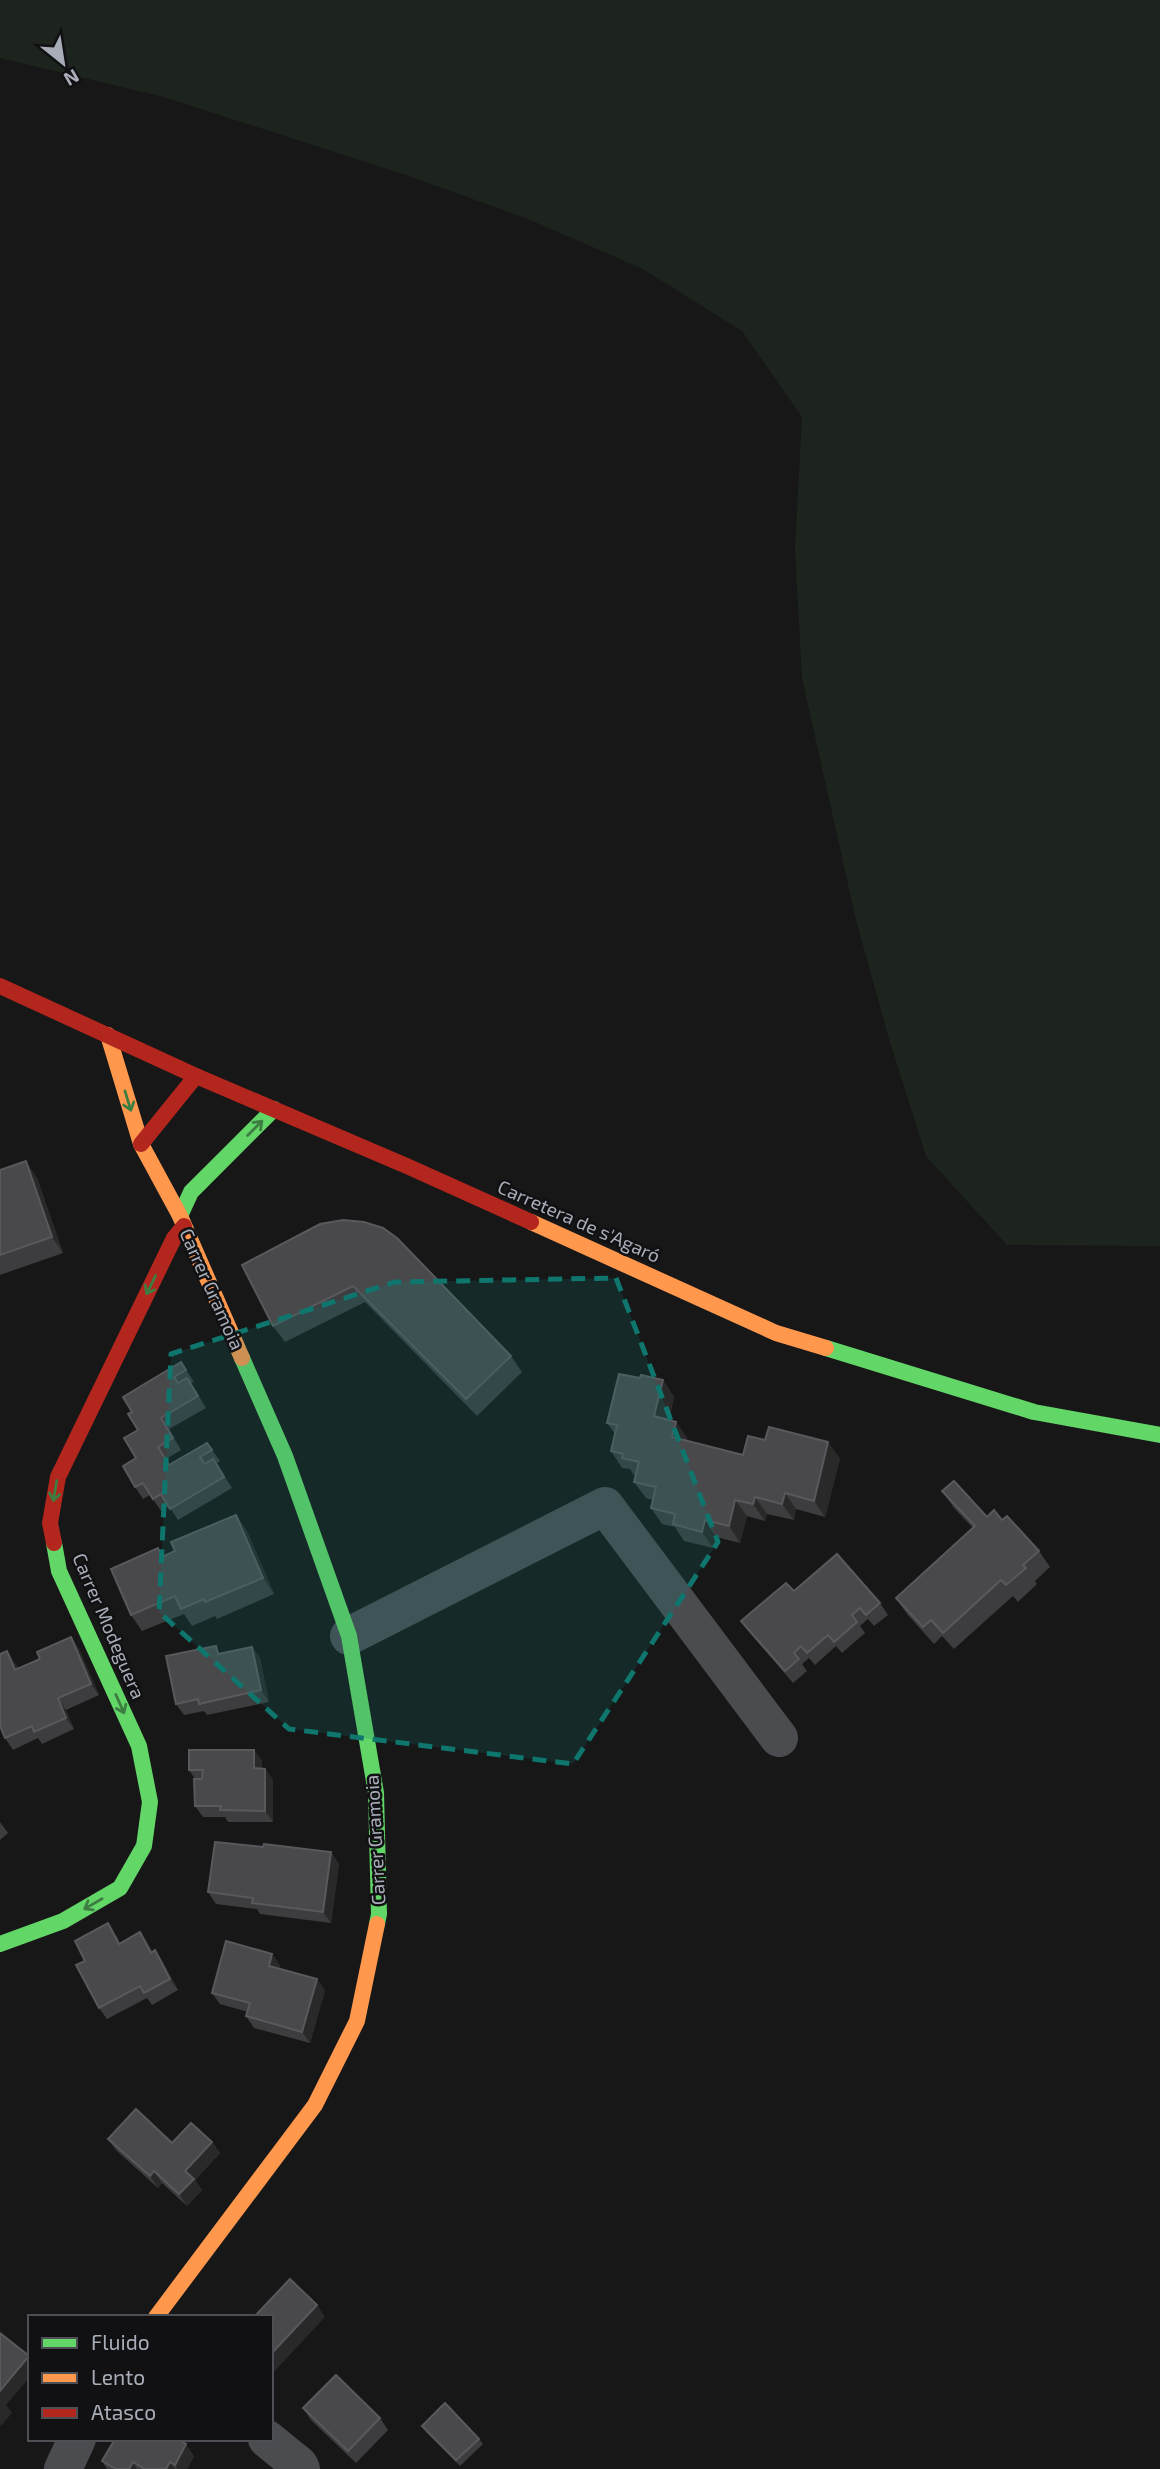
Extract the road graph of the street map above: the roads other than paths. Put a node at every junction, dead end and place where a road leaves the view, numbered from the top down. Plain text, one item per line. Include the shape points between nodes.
1 (0, 986) edge
2 (108, 1035) junction
3 (196, 1076) junction
4 (218, 1085) junction
5 (274, 1109) junction
6 (220, 1110) dead end
7 (222, 1134) dead end
8 (141, 1144) junction
9 (224, 1159) junction
10 (182, 1221) junction
11 (1160, 1435) edge
12 (349, 1636) junction
13 (779, 1738) dead end
14 (0, 1944) edge
15 (158, 2315) edge
16 (76, 2441) edge
17 (269, 2441) edge
18 (63, 2469) edge
19 (301, 2469) edge

1 - 2 street, Carretera de s'Agaró
2 - 3 street, Carretera de s'Agaró
2 -> 8 street, Carrer Gramoia
3 - 4 street, Carretera de s'Agaró
3 - 8 street
4 - 5 street, Carretera de s'Agaró
4 - 6 street
9 -> 5 street, Carrer Modeguera
5 - 11 street, Carretera de s'Agaró via 776,1333 1034,1412
7 - 9 street
8 - 10 street, Carrer Gramoia
9 - 10 street, Carrer Modeguera via 191,1192
10 - 12 street, Carrer Gramoia via 285,1456
10 -> 14 street, Carrer Modeguera via 58,1477 50,1523 59,1571 139,1746 150,1802 144,1846 120,1888 63,1921
12 - 13 street via 605,1506
12 - 15 street, Carrer Gramoia via 376,1793 379,1914 358,2021 315,2105
16 - 18 street
17 - 19 street

